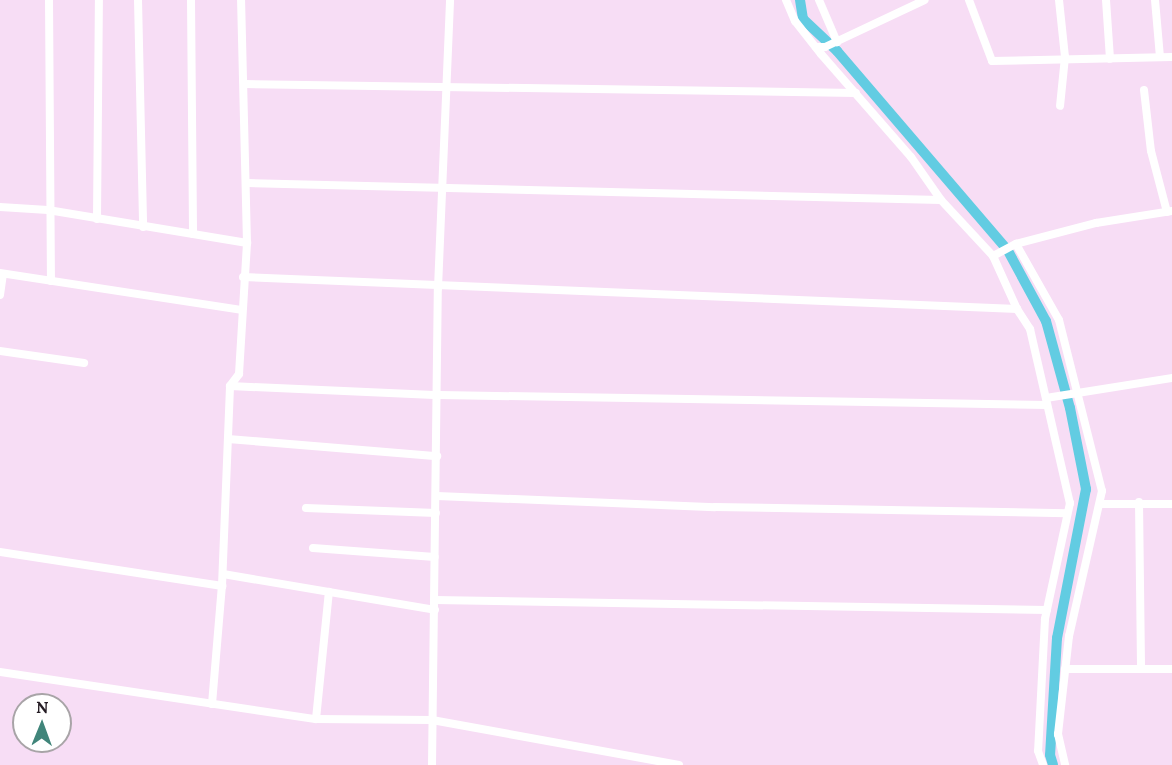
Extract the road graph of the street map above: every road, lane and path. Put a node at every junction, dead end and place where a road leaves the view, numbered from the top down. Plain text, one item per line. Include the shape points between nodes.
1 (49, 0) edge
2 (99, 0) edge
3 (138, 0) edge
4 (191, 0) edge
5 (242, 0) edge
6 (450, 0) edge
7 (786, 0) edge
8 (819, 0) edge
9 (925, 0) edge
10 (969, 0) edge
11 (1059, 0) edge
12 (1106, 0) edge
13 (1155, 0) edge
14 (837, 42) junction
15 (816, 47) junction
16 (1065, 57) junction
17 (1160, 57) junction
18 (1172, 57) edge
19 (1110, 59) junction
20 (245, 84) junction
21 (447, 88) junction
22 (1144, 90) dead end
23 (855, 93) junction
24 (1060, 106) dead end
25 (248, 183) junction
26 (444, 189) junction
27 (941, 200) junction
28 (0, 207) edge
29 (48, 210) junction
30 (1170, 211) edge
31 (97, 219) junction
32 (143, 227) junction
33 (193, 234) junction
34 (248, 243) junction
35 (1016, 244) junction
36 (997, 254) junction
37 (1, 274) edge
38 (243, 278) junction
39 (51, 281) junction
40 (438, 288) junction
41 (0, 295) edge
42 (1017, 309) junction
43 (241, 310) junction
44 (0, 351) edge
45 (84, 363) dead end
46 (1172, 378) edge
47 (230, 386) junction
48 (1080, 393) junction
49 (440, 394) junction
50 (1047, 402) junction
51 (228, 439) junction
52 (437, 456) junction
53 (437, 496) junction
54 (1139, 503) junction
55 (1101, 504) junction
56 (1172, 504) edge
57 (306, 508) dead end
58 (436, 513) junction
59 (1067, 513) junction
60 (313, 548) dead end
61 (0, 552) edge
62 (435, 557) junction
63 (223, 574) junction
64 (222, 586) junction
65 (329, 592) junction
66 (435, 600) junction
67 (435, 610) junction
68 (1047, 610) junction
69 (1065, 669) junction
70 (1141, 669) junction
71 (1172, 669) edge
72 (0, 672) edge
73 (212, 704) junction
74 (316, 719) junction
75 (432, 720) junction
76 (432, 765) edge
77 (679, 765) edge
78 (1043, 765) edge
79 (1065, 765) edge

1 - 29 street
2 - 31 street
3 - 32 street
4 - 33 street
5 - 20 street
6 - 21 street
7 - 15 street via 795,21
8 - 14 street
9 - 14 street
10 - 16 street via 992,61
11 - 16 street
12 - 19 street
13 - 17 street
14 - 15 street
15 - 23 street
16 - 19 street
16 - 24 street
17 - 18 street
17 - 19 street
20 - 21 street
20 - 25 street
21 - 23 street
21 - 26 street
22 - 30 street via 1151,151
23 - 27 street via 911,157
25 - 26 street
25 - 34 street
26 - 27 street
26 - 40 street
27 - 36 street
28 - 29 street
29 - 31 street
29 - 39 street
30 - 35 street via 1096,223
31 - 32 street
32 - 33 street
33 - 34 street
34 - 38 street
35 - 36 street
35 - 48 street via 1059,320
36 - 42 street
37 - 39 street
37 - 41 street
38 - 40 street
38 - 43 street
39 - 43 street
40 - 42 street
40 - 49 street
42 - 50 street via 1030,329
43 - 47 street via 239,374
44 - 45 street
46 - 48 street
47 - 49 street
47 - 51 street
48 - 50 street
48 - 55 street via 1102,491
49 - 50 street
49 - 52 street
50 - 59 street via 1070,503
51 - 52 street
51 - 63 street
52 - 53 street
53 - 58 street
53 - 59 street via 715,507
54 - 55 street
54 - 56 street
54 - 70 street
55 - 69 street via 1069,636
57 - 58 street
58 - 62 street
59 - 68 street
60 - 62 street
61 - 64 street
62 - 66 street
63 - 64 street
63 - 65 street
64 - 73 street
65 - 67 street
65 - 74 street
66 - 67 street
66 - 68 street
67 - 75 street
68 - 78 street via 1038,751
69 - 70 street
69 - 79 street via 1058,734
70 - 71 street
72 - 73 street
73 - 74 street
74 - 75 street
75 - 76 street
75 - 77 street

